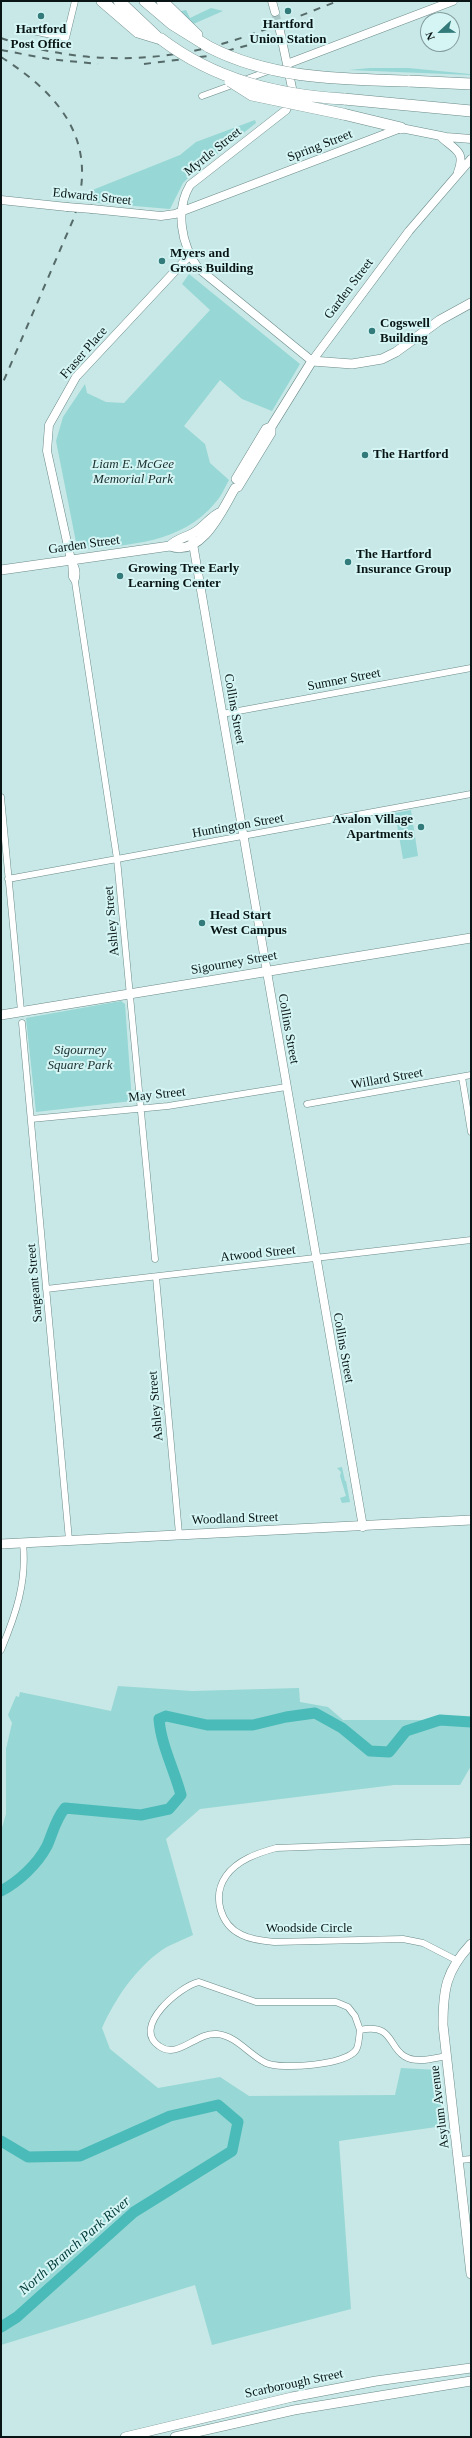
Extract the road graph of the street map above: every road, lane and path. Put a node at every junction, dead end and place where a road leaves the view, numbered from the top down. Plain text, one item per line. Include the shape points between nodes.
1 (75, 1) edge
2 (102, 1) edge
3 (119, 1) edge
4 (145, 1) edge
5 (272, 1) edge
6 (453, 1) edge
7 (164, 8) edge
8 (275, 12) tunnel mouth
9 (130, 19) junction
10 (24, 29) dead end
11 (280, 31) tunnel mouth
12 (287, 64) junction
13 (224, 75) junction
14 (471, 84) edge
15 (202, 96) dead end
16 (471, 111) edge
17 (401, 128) junction
18 (441, 136) junction
19 (471, 139) edge
20 (471, 159) edge
21 (457, 173) junction
22 (1, 200) edge
23 (180, 212) junction
24 (190, 255) junction
25 (471, 303) edge
26 (312, 361) junction
27 (193, 539) junction
28 (71, 560) junction
29 (1, 570) edge
30 (471, 668) edge
31 (222, 714) junction
32 (471, 794) edge
33 (1, 797) edge
34 (243, 836) junction
35 (117, 859) junction
36 (8, 879) junction
37 (471, 938) edge
38 (266, 971) junction
39 (129, 994) junction
40 (21, 1011) junction
41 (1, 1015) edge
42 (22, 1023) dead end
43 (471, 1076) edge
44 (462, 1077) junction
45 (286, 1087) junction
46 (307, 1104) dead end
47 (140, 1108) junction
48 (31, 1120) junction
49 (471, 1132) edge
50 (471, 1240) edge
51 (155, 1259) dead end
52 (316, 1259) junction
53 (156, 1277) junction
54 (46, 1289) junction
55 (471, 1520) edge
56 (362, 1527) junction
57 (179, 1534) junction
58 (69, 1540) junction
59 (22, 1543) junction
60 (1, 1544) edge
61 (1, 1650) edge
62 (471, 1841) edge
63 (471, 1944) edge
64 (456, 1960) junction
65 (360, 2030) junction
66 (447, 2056) junction
67 (471, 2159) edge
68 (460, 2160) junction
69 (471, 2269) edge
70 (471, 2368) edge
71 (376, 2381) junction
72 (471, 2381) edge
73 (379, 2394) junction
74 (292, 2397) junction
75 (294, 2410) junction
76 (168, 2425) junction
77 (125, 2437) edge
78 (173, 2437) edge

1 - 10 street via 66,38
2 - 9 highway
3 - 9 highway
4 - 7 highway
5 - 8 street
6 - 12 street
7 - 14 highway, bridge via 209,47 253,65 293,75
9 - 13 highway, bridge via 143,35 161,40
11 - 12 street, Myrtle Street
12 - 15 street
12 - 23 street, Myrtle Street via 292,95 286,110 190,185
13 - 16 highway, bridge via 280,92
13 - 17 highway, bridge via 237,87 250,94
17 - 18 street
17 - 23 street, Spring Street
18 - 19 street
18 - 21 street, Garden Street via 460,153 462,161
20 - 21 street, Garden Street
21 - 26 street, Garden Street via 396,247
22 - 23 street, Edwards Street, bridge via 164,216
23 - 24 street, Myrtle Street
24 - 26 street, Myrtle Street via 207,278
24 - 28 street, Fraser Place via 76,377 49,425 47,451
25 - 26 main road via 440,320 396,352 382,359 352,364
26 - 27 main road, Garden Street via 216,523
27 - 28 main road, Garden Street via 174,548 170,546
27 - 31 street, Collins Street
28 - 29 main road, Garden Street
28 - 35 street, Ashley Street
30 - 31 street, Sumner Street
31 - 34 street, Collins Street
32 - 34 street, Huntington Street
33 - 36 street
34 - 35 street, Huntington Street
34 - 38 street, Collins Street
35 - 36 street, Huntington Street
35 - 39 street, Ashley Street
36 - 40 street
37 - 38 main road, Sigourney Street
38 - 39 main road, Sigourney Street
38 - 45 street, Collins Street
39 - 40 main road, Sigourney Street
39 - 47 street, Ashley Street
40 - 41 main road, Sigourney Street
42 - 48 street, Sargeant Street
43 - 44 street, Willard Street
44 - 46 street, Willard Street
44 - 49 street
45 - 47 street, May Street via 168,1106
45 - 52 street, Collins Street
47 - 48 street, May Street
47 - 51 street, Ashley Street
48 - 54 street, Sargeant Street
50 - 52 street, Atwood Street
52 - 53 street, Atwood Street
52 - 56 street, Collins Street
53 - 54 street, Atwood Street
53 - 57 street, Ashley Street
54 - 58 street, Sargeant Street
55 - 56 main road, Woodland Street
56 - 57 main road, Woodland Street
57 - 58 main road, Woodland Street
58 - 59 main road, Woodland Street
59 - 60 main road, Woodland Street
59 - 61 street via 22,1592
62 - 64 street, Woodside Circle via 276,1848 249,1857 226,1875 218,1896 222,1916 230,1927 242,1935 257,1940 275,1942 403,1939 423,1943
63 - 64 main road, Asylum Avenue
64 - 66 main road, Asylum Avenue via 447,1979 443,1997
65 - 65 street via 355,2016 348,2007 336,2002 256,2002 199,1982 192,1983 181,1991 154,2017 150,2033 157,2045 165,2050 174,2051 204,2035 217,2034 230,2037 268,2064 311,2065 332,2063 353,2053 357,2050
65 - 66 street via 378,2030 388,2034 404,2056 415,2060
66 - 68 main road, Asylum Avenue
67 - 68 street
68 - 69 main road, Asylum Avenue
70 - 71 main road, Scarborough Street
71 - 73 main road
71 - 74 main road, Scarborough Street
72 - 73 main road, Scarborough Street
73 - 75 main road, Scarborough Street
74 - 75 main road
74 - 76 main road, Scarborough Street
75 - 78 main road, Scarborough Street
76 - 77 main road, Scarborough Street
76 - 78 main road

